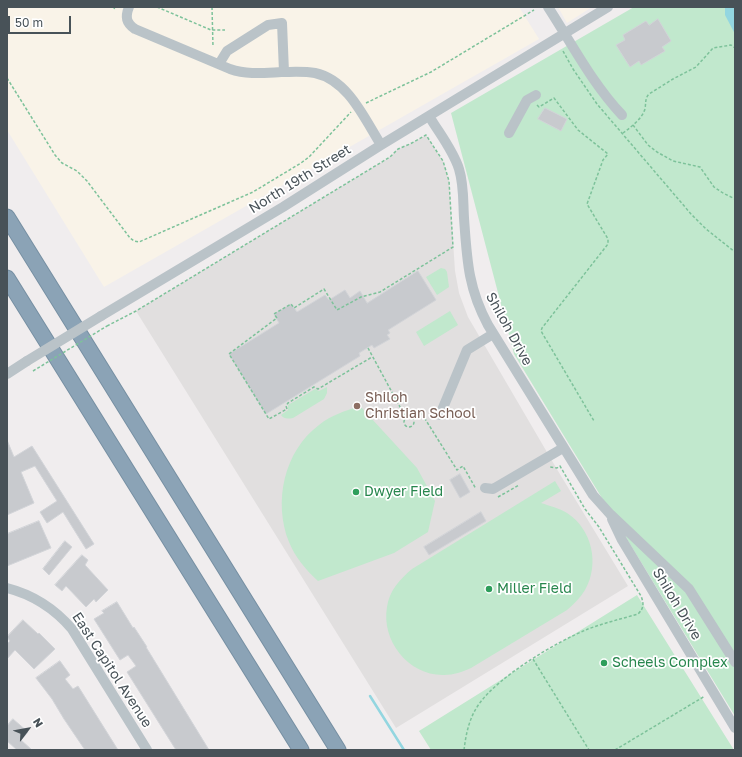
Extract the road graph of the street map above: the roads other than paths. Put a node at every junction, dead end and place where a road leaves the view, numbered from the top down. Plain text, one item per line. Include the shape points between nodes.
1 (129, 7) edge
2 (548, 7) edge
3 (608, 7) edge
4 (565, 34) junction
5 (219, 64) junction
6 (284, 72) junction
7 (533, 96) road end
8 (622, 115) dead end
9 (429, 116) junction
10 (508, 133) dead end
11 (381, 145) junction
12 (7, 217) edge
13 (7, 278) edge
14 (493, 334) junction
15 (7, 374) edge
16 (440, 415) dead end
17 (563, 448) junction
18 (482, 490) road end
19 (610, 514) junction
20 (7, 588) edge
21 (735, 662) edge
22 (735, 728) edge
23 (147, 750) edge
24 (301, 750) edge
25 (338, 750) edge

1 - 5 street via 127,22 135,30
2 - 4 street
3 - 4 street, North 19th Street
4 - 8 street via 599,89
4 - 9 street, North 19th Street
5 - 6 street via 244,73
5 - 6 street via 227,51 268,25 282,23
6 - 11 street via 314,73 333,80 344,88
7 - 10 street via 527,100
9 - 11 street, North 19th Street
9 - 14 street, Shiloh Drive via 459,169 467,262 472,287 481,313
11 - 15 street, North 19th Street, bridge
12 - 25 highway
13 - 24 highway
14 - 16 street via 467,350
14 - 17 street, Shiloh Drive
17 - 18 street via 493,489
17 - 19 street, Shiloh Drive via 593,495
19 - 21 street, Shiloh Drive via 689,589
19 - 22 street, Shiloh Drive via 622,540
20 - 23 street, East Capitol Avenue via 40,600 72,629

